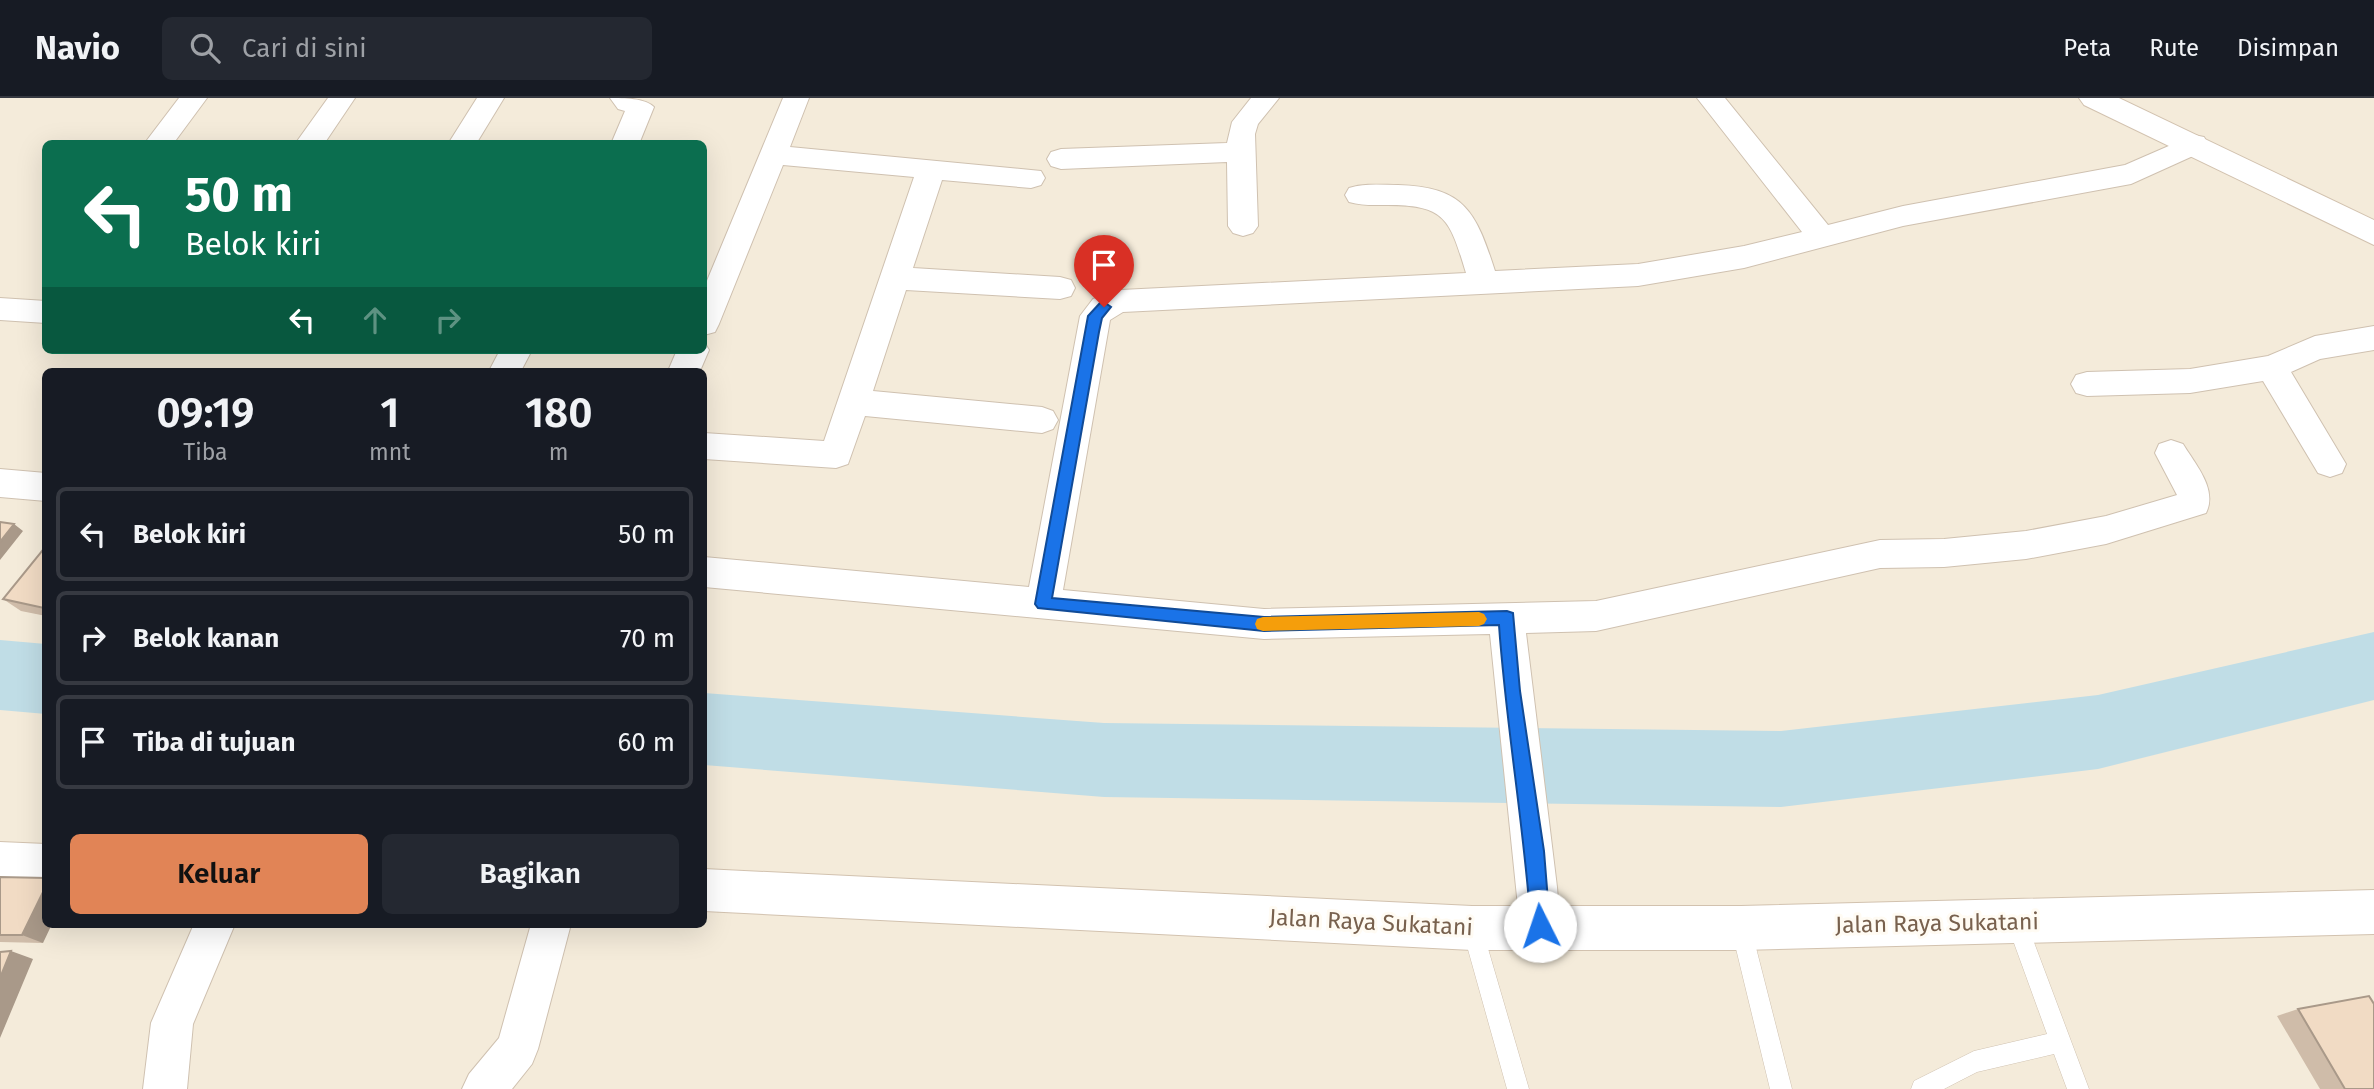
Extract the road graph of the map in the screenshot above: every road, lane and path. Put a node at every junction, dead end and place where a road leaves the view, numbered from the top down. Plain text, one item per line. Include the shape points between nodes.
1 (194, 98) edge
2 (342, 98) edge
3 (491, 98) edge
4 (796, 98) edge
5 (1266, 98) edge
6 (1710, 98) edge
7 (2094, 98) edge
8 (643, 101) edge
9 (161, 140) edge
10 (312, 140) edge
11 (465, 140) edge
12 (627, 140) edge
13 (2194, 144) junction
14 (1241, 152) junction
15 (773, 155) junction
16 (1061, 159) dead end
17 (931, 169) junction
18 (1031, 178) dead end
19 (1359, 195) dead end
20 (1243, 226) dead end
21 (2374, 234) edge
22 (1822, 236) junction
23 (894, 278) junction
24 (1484, 284) junction
25 (1060, 288) dead end
26 (42, 290) edge
27 (23, 311) edge
28 (707, 317) edge
29 (2374, 338) edge
30 (2273, 367) junction
31 (2087, 384) dead end
32 (853, 402) junction
33 (1042, 420) dead end
34 (707, 446) edge
35 (2171, 453) dead end
36 (2330, 464) dead end
37 (0, 483) edge
38 (42, 487) edge
39 (707, 572) edge
40 (1043, 604) junction
41 (1507, 618) junction
42 (0, 863) edge
43 (42, 865) edge
44 (707, 890) edge
45 (2374, 912) edge
46 (2016, 921) junction
47 (1540, 926) junction
48 (213, 928) edge
49 (550, 928) edge
50 (1472, 928) junction
51 (1741, 928) junction
52 (2060, 1042) junction
53 (165, 1089) edge
54 (484, 1089) edge
55 (1518, 1089) edge
56 (1781, 1089) edge
57 (1923, 1089) edge
58 (2078, 1089) edge

1 - 9 street
2 - 10 street
3 - 11 street
4 - 15 street
5 - 14 street via 1244,121 1239,134
6 - 22 street
7 - 13 main road
8 - 12 street
13 - 21 main road
13 - 22 street via 2131,174 1903,216
14 - 16 street
14 - 20 street
15 - 17 street
15 - 28 street
17 - 18 street
17 - 23 street
19 - 24 street via 1416,194 1457,211
22 - 24 street via 1744,257 1638,275
23 - 25 street
23 - 32 street
24 - 40 street via 1121,301 1104,307 1093,324
26 - 27 street
29 - 30 street via 2315,348
30 - 31 street via 2190,381
30 - 36 street
32 - 33 street
32 - 34 street via 836,455
35 - 41 street via 2193,491 2194,503 2106,530 2026,545 1880,554 1596,616
37 - 38 street
39 - 40 street
40 - 41 street via 1264,624
41 - 47 street
42 - 43 main road
44 - 50 main road, Jalan Raya Sukatani
45 - 46 main road, Jalan Raya Sukatani
46 - 51 main road, Jalan Raya Sukatani
46 - 52 lane
47 - 50 main road, Jalan Raya Sukatani
47 - 51 main road, Jalan Raya Sukatani
48 - 53 street via 173,1023
49 - 54 street via 517,1049
50 - 55 lane
51 - 56 lane
52 - 57 lane via 1974,1062
52 - 58 lane

